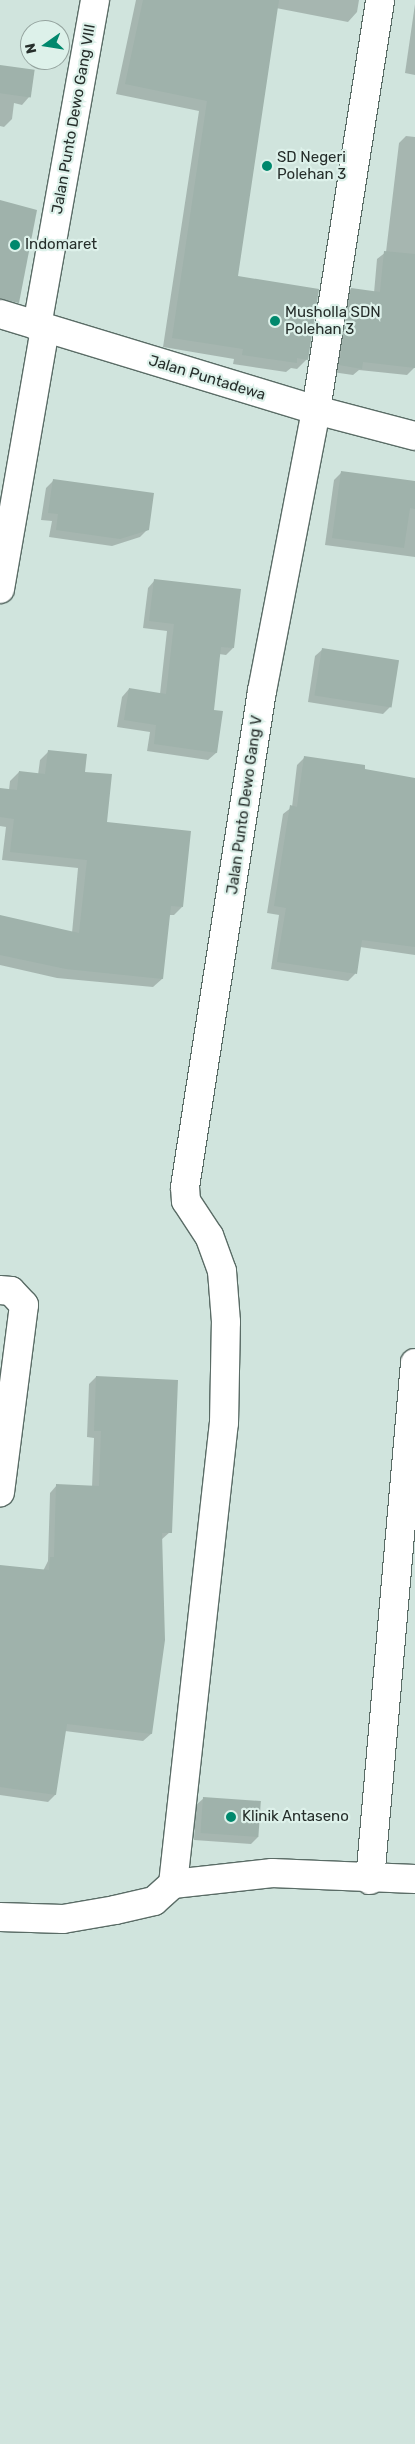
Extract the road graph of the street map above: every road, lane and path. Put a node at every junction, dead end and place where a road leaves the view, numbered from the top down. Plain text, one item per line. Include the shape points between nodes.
1 (95, 0) edge
2 (380, 0) edge
3 (0, 314) edge
4 (41, 328) junction
5 (316, 410) junction
6 (415, 436) edge
7 (0, 589) edge
8 (0, 1290) edge
9 (415, 1363) edge
10 (0, 1492) edge
11 (415, 1879) edge
12 (370, 1880) junction
13 (173, 1884) junction
14 (0, 1917) edge

1 - 4 street, Jalan Punto Dewo Gang VIII
2 - 5 street, Jalan Punto Dewo Gang V
3 - 4 street, Jalan Puntadewa
4 - 5 street, Jalan Puntadewa
4 - 7 street, Jalan Punto Dewo Gang VIII
5 - 6 street, Jalan Puntadewa
5 - 13 street, Jalan Punto Dewo Gang V via 262,692 221,966 189,1148 186,1201 209,1236 222,1271 226,1322 224,1423
8 - 10 street via 11,1291 24,1305
9 - 12 street
11 - 12 street
12 - 13 street via 272,1873
13 - 14 street via 154,1901 115,1910 63,1919

